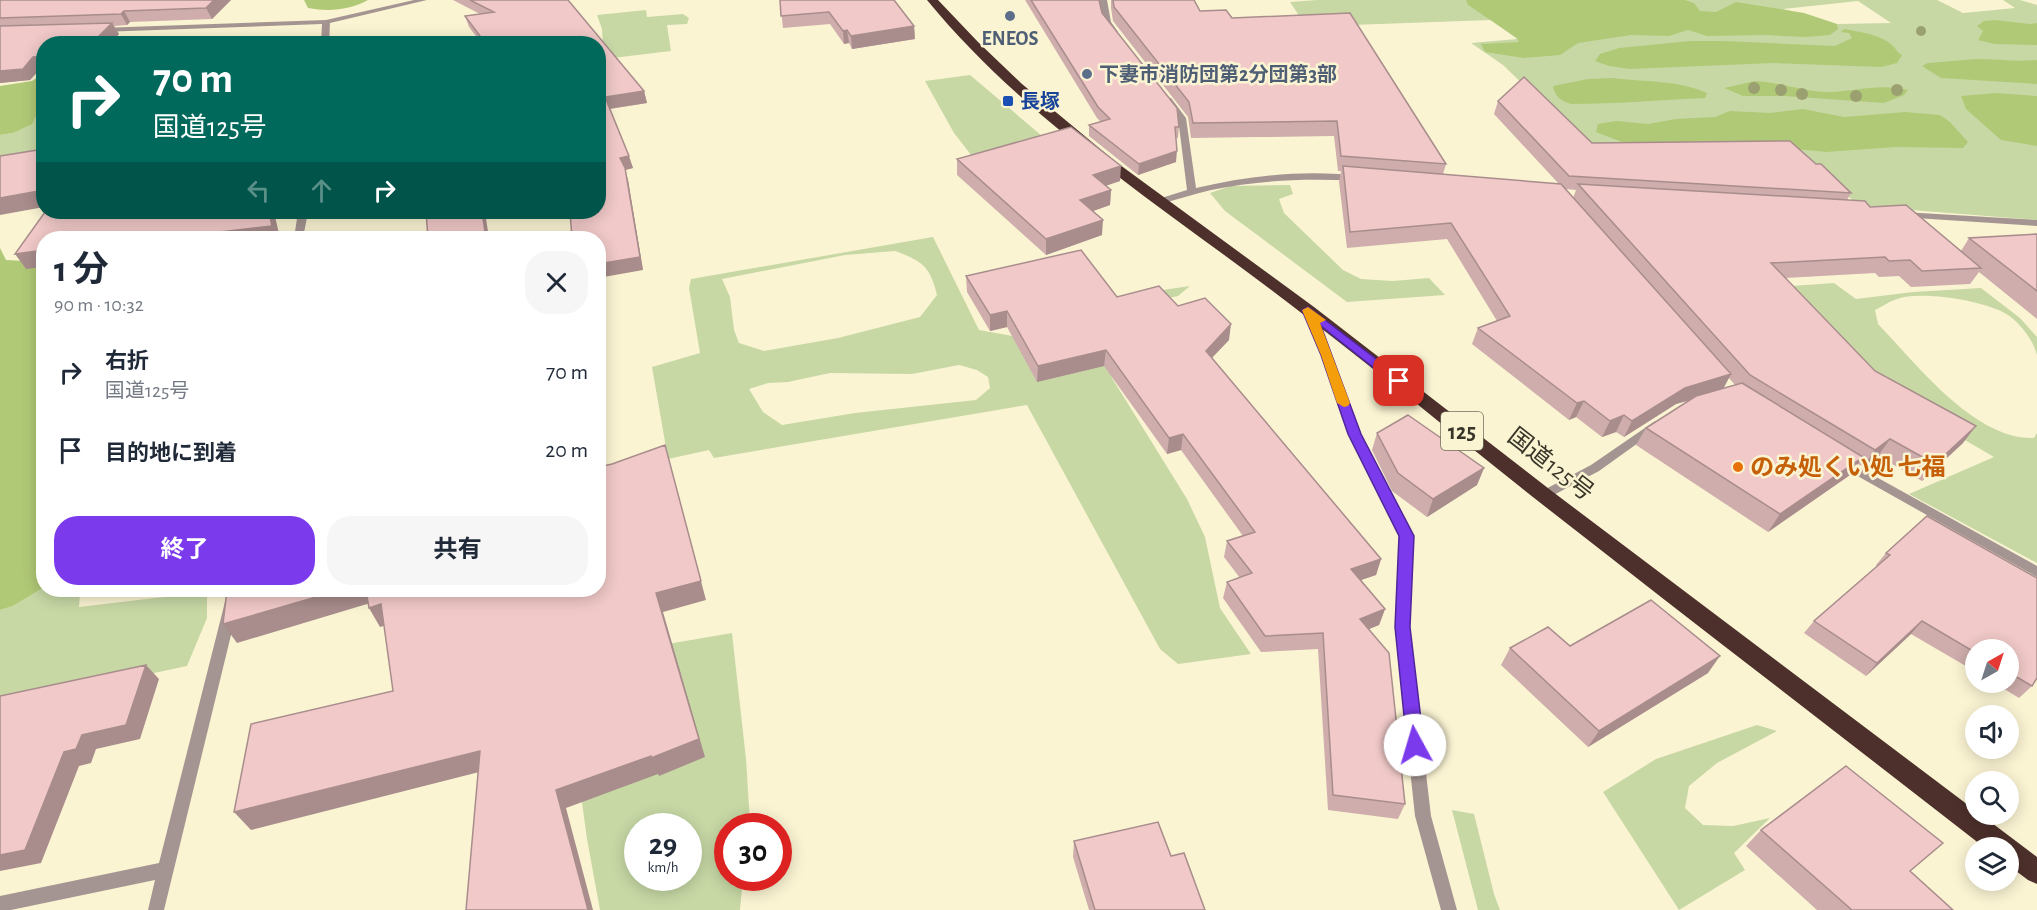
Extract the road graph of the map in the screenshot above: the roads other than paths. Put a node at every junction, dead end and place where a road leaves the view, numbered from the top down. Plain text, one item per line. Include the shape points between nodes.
1 (423, 0) edge
2 (932, 0) edge
3 (1104, 0) edge
4 (326, 22) junction
5 (87, 30) edge
6 (326, 36) edge
7 (1120, 40) edge
8 (1161, 92) edge
9 (1369, 179) edge
10 (1192, 191) junction
11 (1161, 201) junction
12 (1893, 214) edge
13 (2037, 223) edge
14 (1308, 310) junction
15 (1664, 420) edge
16 (1832, 456) edge
17 (1544, 495) junction
18 (2037, 572) edge
19 (233, 597) edge
20 (1991, 837) edge
21 (2019, 858) edge
22 (166, 870) junction
23 (2037, 872) edge
24 (0, 904) edge
25 (156, 910) edge
26 (1449, 910) edge

1 - 4 street
2 - 11 highway, 国道125号 / 125 via 972,44 1032,99
3 - 7 street via 1107,22
4 - 5 street
4 - 6 street
8 - 10 street via 1182,118
9 - 10 street via 1323,175 1248,179
10 - 11 street
11 - 14 highway, 国道125号 / 125
12 - 13 street
14 - 17 highway, 国道125号 / 125
14 - 26 street via 1355,434 1406,536 1402,627 1423,816
15 - 17 street via 1595,468
16 - 18 street
17 - 20 highway, 国道125号 / 125
19 - 22 street
21 - 23 highway, 国道125号 / 125
22 - 24 street
22 - 25 street

